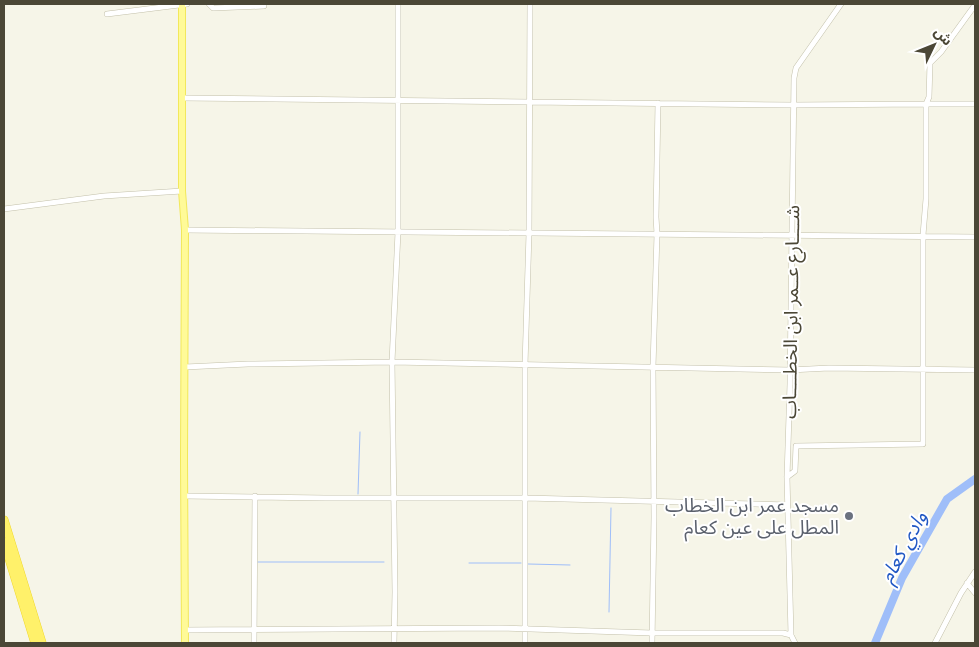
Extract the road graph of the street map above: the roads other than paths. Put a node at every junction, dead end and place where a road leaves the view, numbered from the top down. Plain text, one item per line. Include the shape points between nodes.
1 (184, 4) edge
2 (209, 4) edge
3 (398, 4) edge
4 (530, 4) edge
5 (841, 4) edge
6 (975, 5) edge
7 (264, 6) dead end
8 (107, 14) dead end
9 (183, 98) junction
10 (397, 100) junction
11 (529, 101) junction
12 (658, 103) junction
13 (926, 104) junction
14 (975, 104) edge
15 (793, 105) junction
16 (182, 191) junction
17 (4, 210) edge
18 (185, 230) junction
19 (398, 232) junction
20 (529, 233) junction
21 (658, 234) junction
22 (792, 235) junction
23 (923, 236) junction
24 (975, 237) edge
25 (392, 362) junction
26 (524, 365) junction
27 (185, 367) junction
28 (653, 367) junction
29 (923, 369) junction
30 (790, 370) junction
31 (975, 370) edge
32 (787, 477) junction
33 (185, 496) junction
34 (255, 496) junction
35 (394, 498) junction
36 (526, 498) junction
37 (654, 502) junction
38 (788, 505) junction
39 (4, 520) edge
40 (4, 542) edge
41 (975, 572) edge
42 (967, 584) junction
43 (975, 593) edge
44 (254, 628) junction
45 (394, 628) junction
46 (525, 629) junction
47 (185, 630) junction
48 (652, 633) junction
49 (791, 635) junction
50 (35, 643) edge
51 (42, 643) edge
52 (185, 643) edge
53 (254, 643) edge
54 (394, 643) edge
55 (525, 643) edge
56 (652, 643) edge
57 (796, 643) edge
58 (935, 643) edge

1 - 8 street
1 - 9 main road
2 - 7 street via 213,8
3 - 10 street
4 - 11 street
5 - 15 street, شــــارع عــمر ابن الخطــــاب via 796,68
6 - 13 street via 930,63
9 - 10 street
9 - 16 main road
10 - 11 street
10 - 19 street
11 - 12 street
11 - 20 street
12 - 15 street
12 - 21 street
13 - 14 street
13 - 15 street
13 - 23 street
15 - 22 street, شــــارع عــمر ابن الخطــــاب
16 - 17 street via 104,196
16 - 18 main road
18 - 19 street
18 - 27 main road
19 - 20 street
19 - 25 street
20 - 21 street
20 - 26 street
21 - 22 street
21 - 28 street
22 - 23 street
22 - 30 street, شــــارع عــمر ابن الخطــــاب
23 - 24 street
23 - 29 street
25 - 26 street
25 - 27 street
25 - 35 street
26 - 28 street
26 - 36 street
27 - 33 main road
28 - 30 street
28 - 37 street
29 - 30 street
29 - 31 street
29 - 32 street via 923,444 796,446 795,471
30 - 32 street, شــــارع عــمر ابن الخطــــاب
32 - 38 street, شــــارع عــمر ابن الخطــــاب
33 - 34 street
33 - 47 main road
34 - 35 street
34 - 44 street
35 - 36 street
35 - 45 street
36 - 37 street
36 - 46 street
37 - 38 street
37 - 48 street
38 - 49 street, شــــارع عــمر ابن الخطــــاب
39 - 51 highway
40 - 50 highway
41 - 42 street
42 - 43 street
42 - 58 street
44 - 45 street
44 - 47 street
44 - 53 street
45 - 46 street
45 - 54 street
46 - 48 street
46 - 55 street
47 - 52 main road
48 - 49 street
48 - 56 street
49 - 57 street

